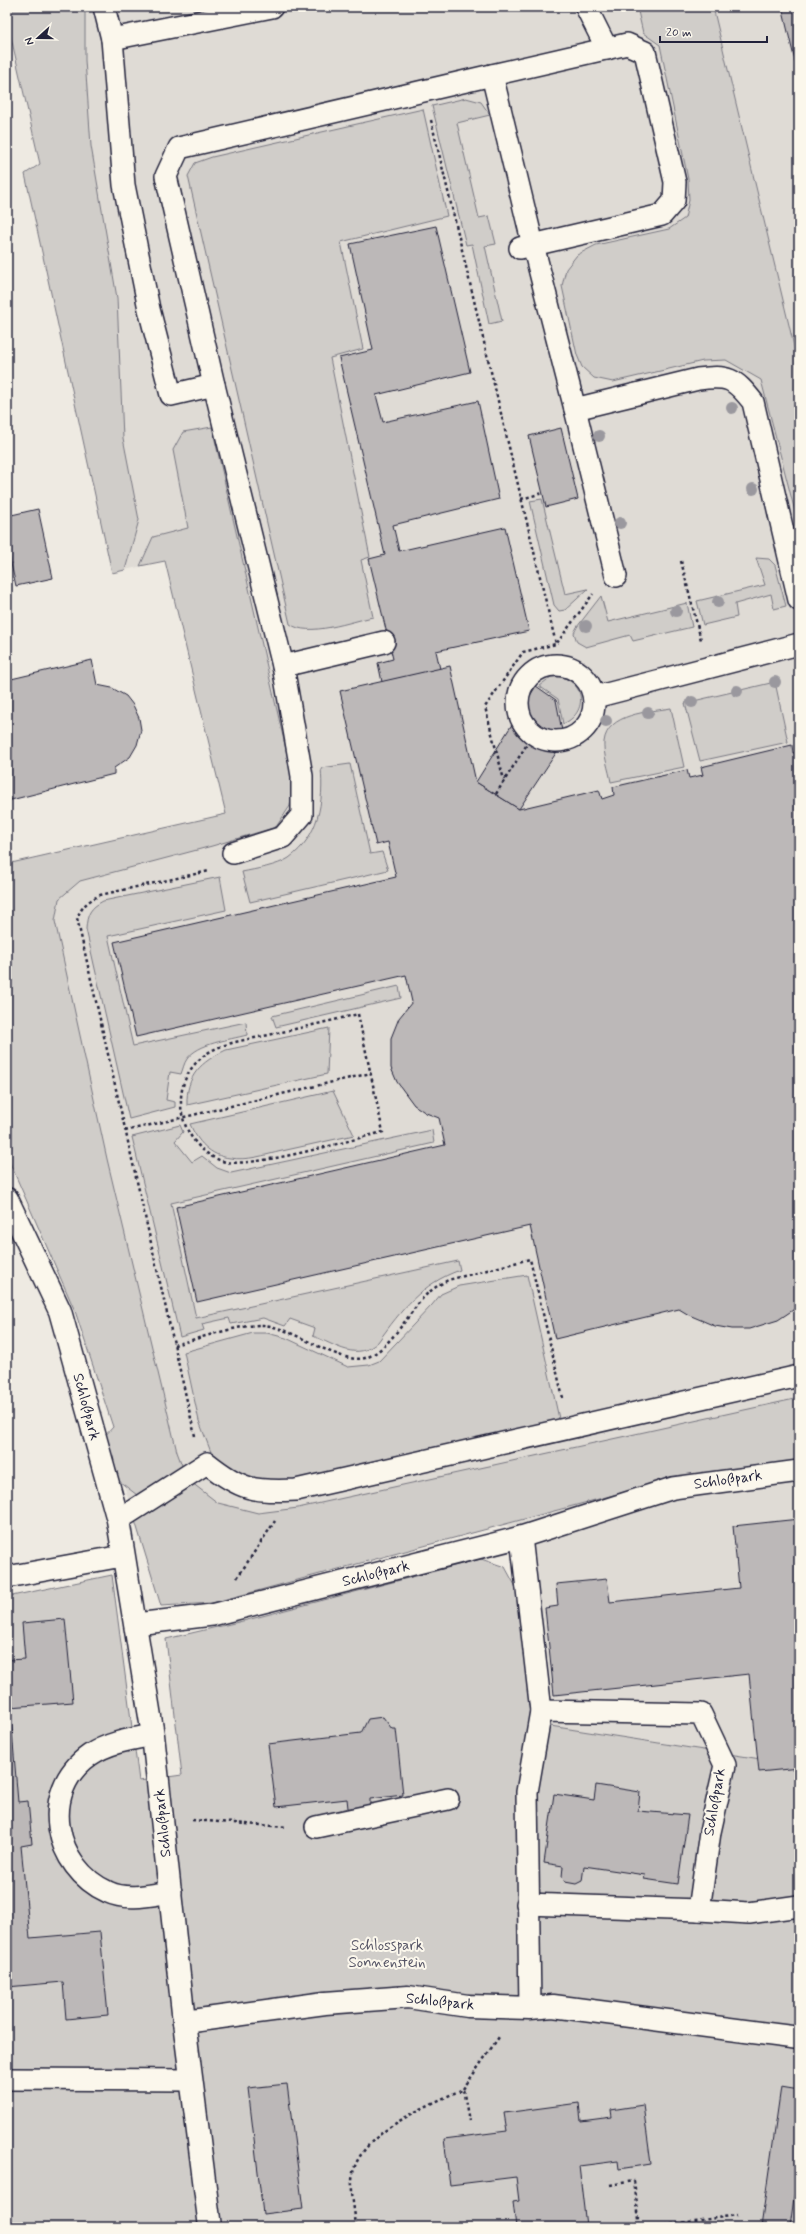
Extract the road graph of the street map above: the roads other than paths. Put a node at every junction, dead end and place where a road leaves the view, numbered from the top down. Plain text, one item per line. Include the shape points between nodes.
1 (104, 7) edge
2 (272, 7) edge
3 (586, 7) edge
4 (112, 39) junction
5 (607, 49) junction
6 (492, 75) junction
7 (526, 247) junction
8 (214, 385) junction
9 (575, 409) junction
10 (616, 576) road end
11 (799, 600) edge
12 (384, 642) dead end
13 (799, 644) edge
14 (283, 666) junction
15 (595, 697) junction
16 (233, 853) road end
17 (7, 1199) edge
18 (799, 1376) edge
19 (799, 1470) edge
20 (118, 1520) junction
21 (521, 1537) junction
22 (122, 1556) junction
23 (7, 1577) edge
24 (136, 1624) junction
25 (542, 1711) junction
26 (154, 1735) junction
27 (448, 1799) dead end
28 (316, 1827) road end
29 (171, 1892) junction
30 (527, 1904) junction
31 (799, 1906) edge
32 (699, 1910) junction
33 (523, 2008) junction
34 (184, 2022) junction
35 (799, 2038) edge
36 (7, 2078) edge
37 (191, 2080) junction
38 (210, 2227) edge

1 - 4 lane
2 - 4 lane
3 - 5 lane
4 - 8 lane via 124,185 149,308 171,394
5 - 6 lane
5 - 7 lane via 627,44 645,52 675,182 674,201 662,215
6 - 7 lane
6 - 8 lane via 179,148 166,176
7 - 9 lane
8 - 14 lane
9 - 10 lane
9 - 11 lane via 698,379 719,376 739,384 753,402
12 - 14 lane
13 - 15 lane
14 - 16 lane via 302,776 302,814 283,837
15 - 15 lane via 594,713 586,727 574,738 558,742 542,739 529,730 520,716 518,700 522,685 532,672 547,665 568,667 578,671 589,682
17 - 20 street, Schloßpark via 60,1312
18 - 20 lane via 296,1490 262,1491 242,1487 226,1479 207,1463
19 - 21 lane, Schloßpark via 673,1488
20 - 22 street, Schloßpark
21 - 24 lane, Schloßpark via 212,1615
21 - 25 lane
22 - 23 lane
22 - 24 street, Schloßpark
24 - 26 street, Schloßpark
25 - 30 lane via 527,1792
25 - 32 lane, Schloßpark via 701,1714 725,1765 710,1832
26 - 29 street, Schloßpark
26 - 29 lane via 106,1746 89,1756 72,1774 62,1794 58,1818 60,1840 70,1861 84,1878 109,1893 136,1897
27 - 28 lane
29 - 34 street, Schloßpark
30 - 32 lane
30 - 33 lane
31 - 32 lane via 749,1913
33 - 34 street, Schloßpark via 468,2006 408,1997 325,2003
33 - 35 street, Schloßpark via 553,2006
34 - 37 street, Schloßpark
36 - 37 lane
37 - 38 street, Schloßpark

